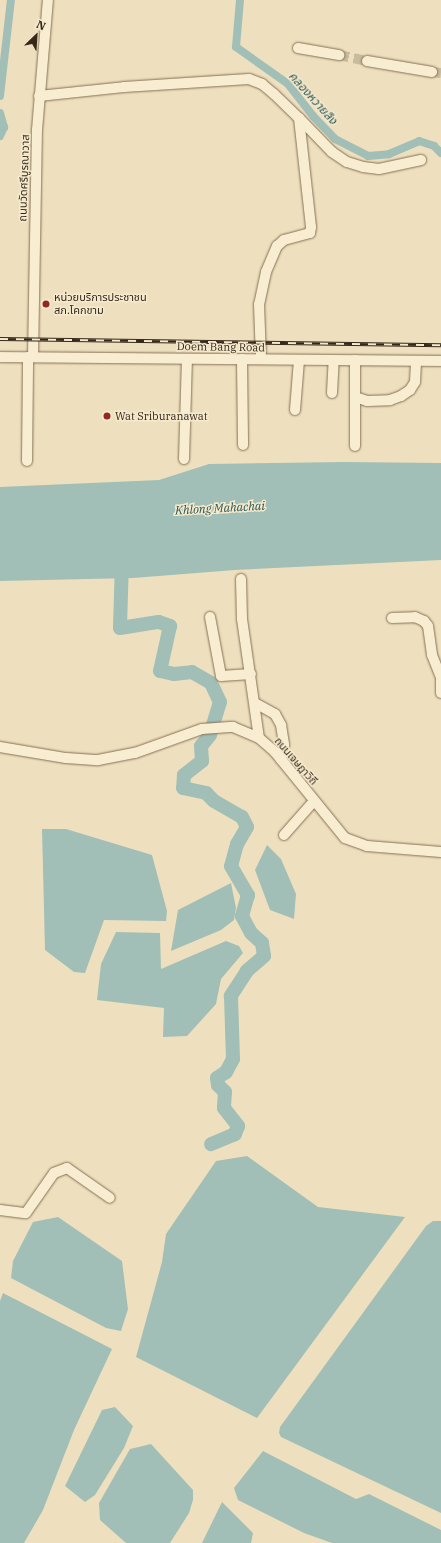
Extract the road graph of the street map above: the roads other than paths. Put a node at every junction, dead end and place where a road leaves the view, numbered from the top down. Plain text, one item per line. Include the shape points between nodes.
1 (48, 0) edge
2 (298, 48) dead end
3 (338, 55) tunnel mouth
4 (367, 61) tunnel mouth
5 (432, 72) tunnel mouth
6 (39, 96) junction
7 (299, 118) junction
8 (421, 160) dead end
9 (0, 357) edge
10 (31, 357) junction
11 (187, 359) junction
12 (242, 359) junction
13 (261, 359) junction
14 (299, 360) junction
15 (334, 360) junction
16 (355, 360) junction
17 (416, 361) junction
18 (441, 361) edge
19 (332, 393) dead end
20 (355, 398) junction
21 (295, 410) dead end
22 (243, 445) dead end
23 (355, 446) dead end
24 (184, 459) dead end
25 (27, 461) dead end
26 (241, 579) dead end
27 (210, 617) dead end
28 (392, 618) dead end
29 (251, 674) junction
30 (441, 677) edge
31 (441, 680) edge
32 (441, 693) edge
33 (255, 702) junction
34 (259, 738) junction
35 (0, 747) edge
36 (282, 760) junction
37 (314, 801) junction
38 (284, 835) dead end
39 (441, 852) edge
40 (110, 1198) dead end
41 (0, 1210) edge

1 - 6 street, ถนนวัดศรีบูรณาวาส
2 - 3 street
4 - 5 street
6 - 7 street via 124,87 249,79 262,84
6 - 10 street, ถนนวัดศรีบูรณาวาส
7 - 8 street via 332,152 346,162 379,169
7 - 13 street via 312,227 310,234 284,240 277,246 266,272 259,311
9 - 10 street, Doem Bang Road
10 - 11 street, Doem Bang Road
10 - 25 street, ถนนวัดศรีบูรณาวาส
11 - 12 street, Doem Bang Road
11 - 24 street
12 - 13 street, Doem Bang Road
12 - 22 street
13 - 14 street, Doem Bang Road
14 - 15 street, Doem Bang Road
14 - 21 street
15 - 16 street, Doem Bang Road
15 - 19 street
16 - 17 street, Doem Bang Road
16 - 20 street
17 - 18 street, Doem Bang Road
17 - 20 street via 414,382 410,390 401,396 390,400 367,401
20 - 23 street
26 - 29 street via 242,619
27 - 29 street via 221,676
28 - 30 street via 415,617 424,621 428,626 432,655
29 - 33 street
31 - 32 street
33 - 34 street
33 - 36 street via 275,714 281,725 284,745
34 - 35 street, ถนนเจษฎาวิถี via 242,730 207,728 135,753 98,760 66,758
34 - 36 street, ถนนเจษฎาวิถี
36 - 37 street, ถนนเจษฎาวิถี
37 - 38 street
37 - 39 street, ถนนเจษฎาวิถี via 336,830 354,842 367,846
40 - 41 street via 67,1168 54,1173 26,1213

